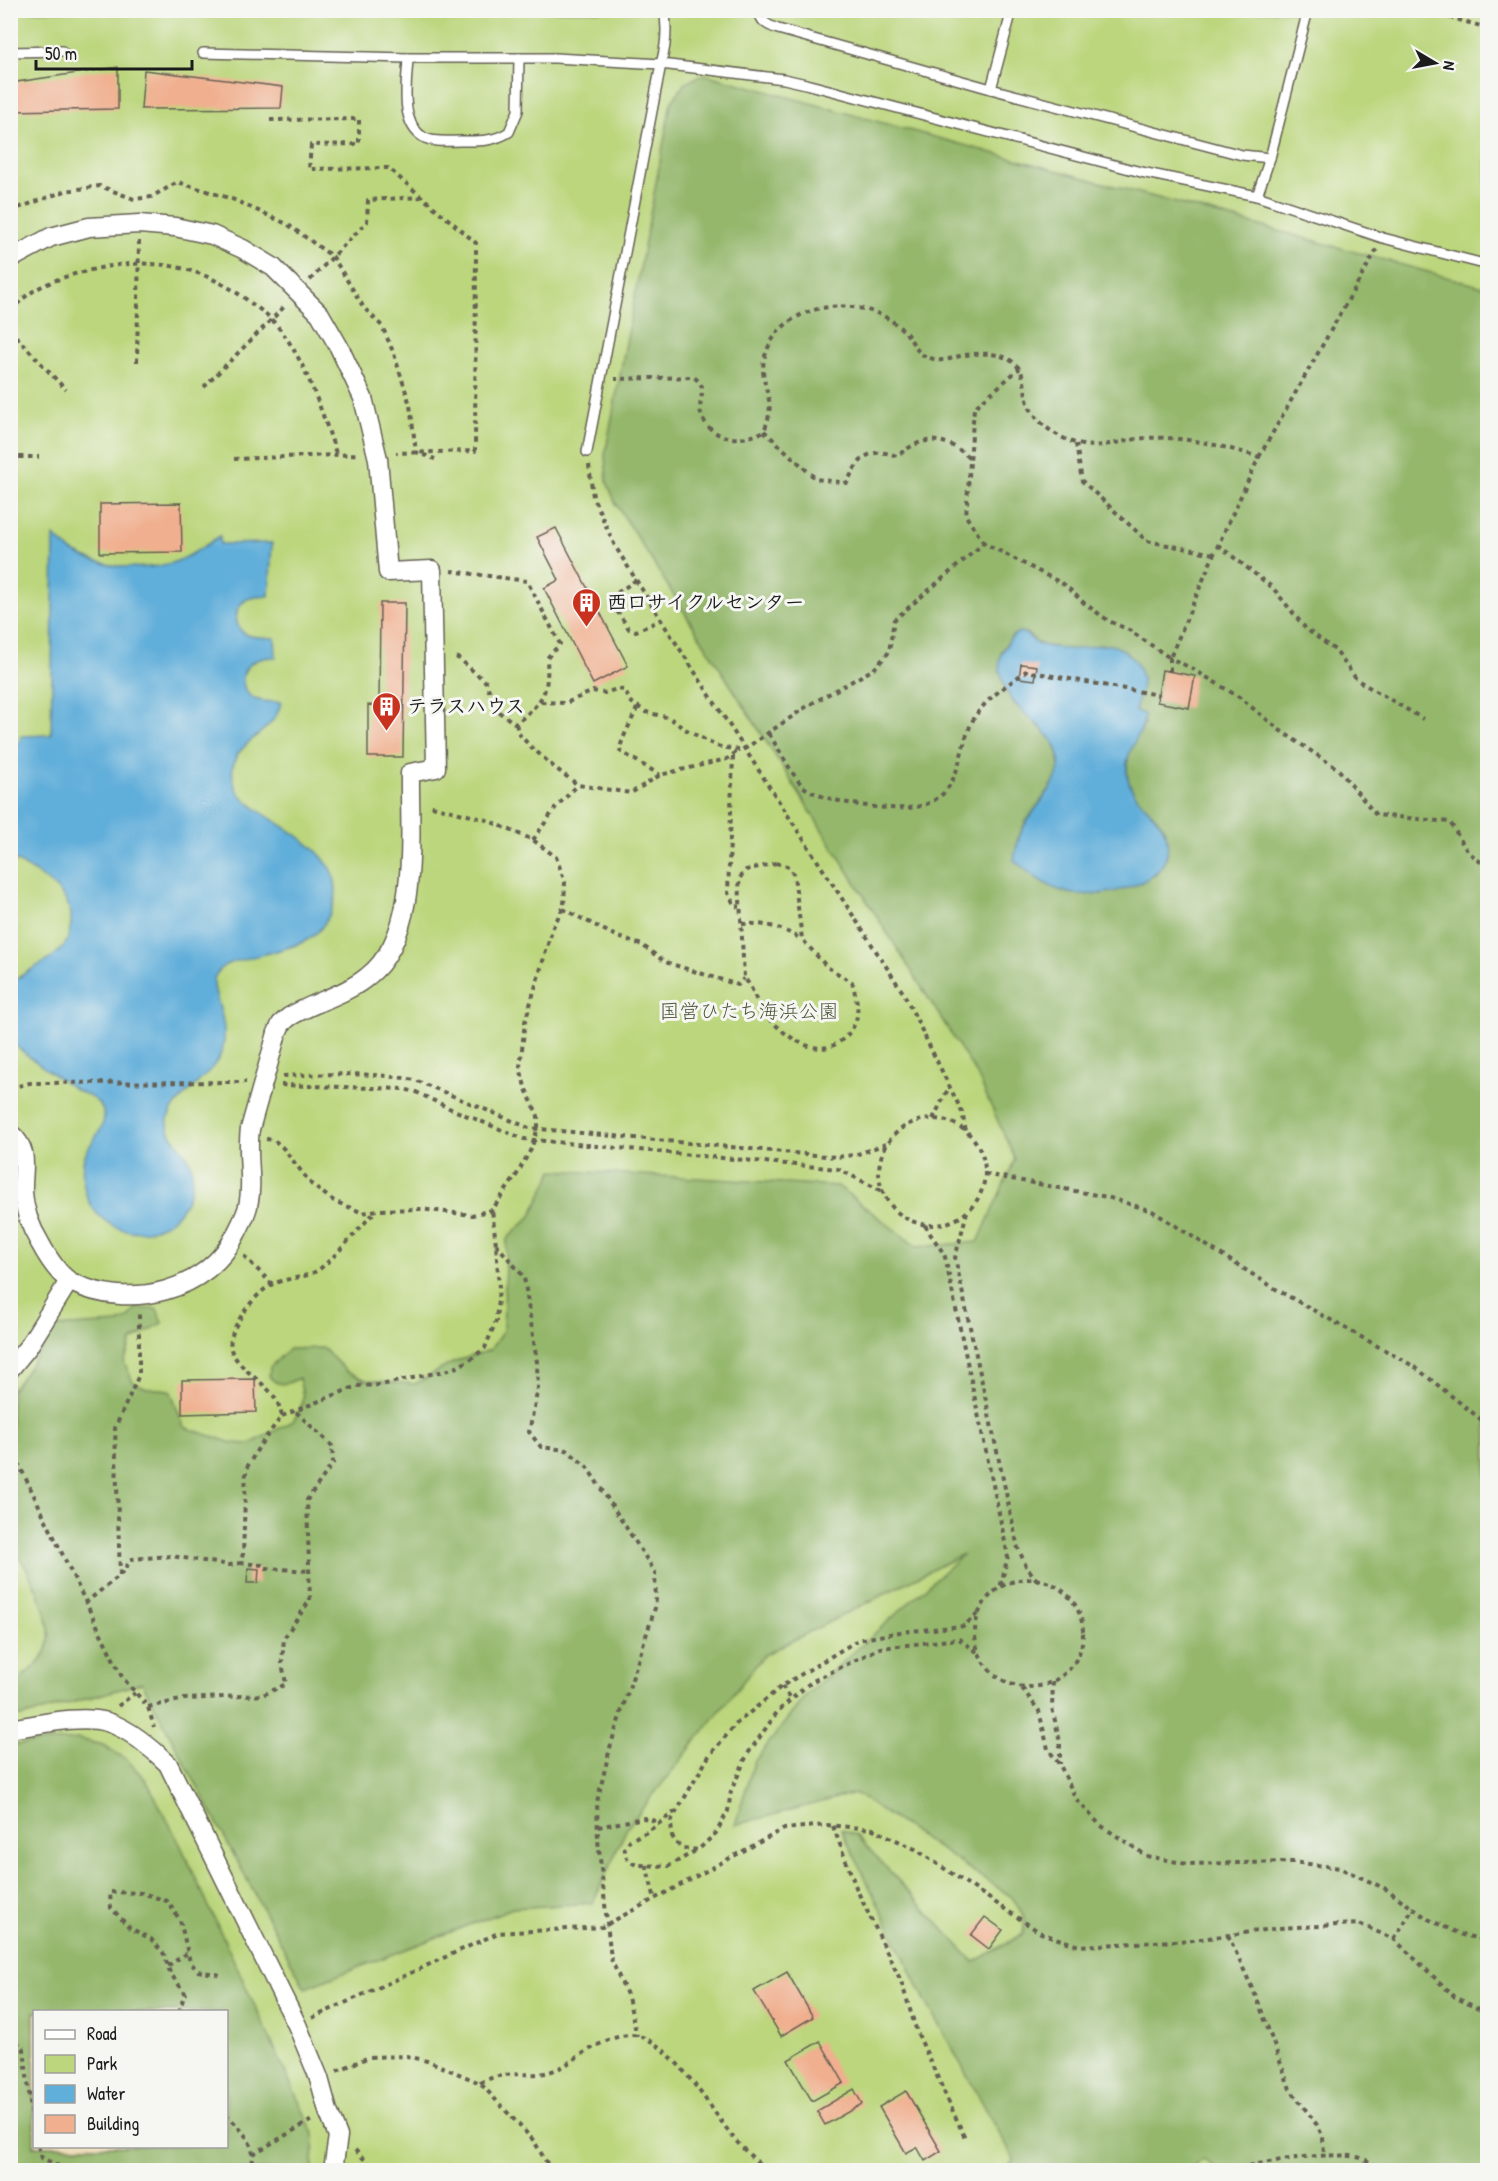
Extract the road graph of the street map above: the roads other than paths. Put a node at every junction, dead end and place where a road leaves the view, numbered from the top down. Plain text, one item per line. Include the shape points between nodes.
1 (664, 10) edge
2 (759, 10) edge
3 (1012, 10) edge
4 (1308, 10) edge
5 (62, 51) dead end
6 (10, 52) edge
7 (203, 53) dead end
8 (408, 58) junction
9 (519, 58) junction
10 (661, 64) junction
11 (992, 89) junction
12 (1270, 158) junction
13 (1257, 196) junction
14 (10, 258) edge
15 (1488, 265) edge
16 (587, 452) road end
17 (10, 1133) edge
18 (69, 1281) junction
19 (10, 1369) edge
20 (10, 1729) edge
21 (333, 2170) edge

1 - 10 lane via 667,25
2 - 11 lane via 762,21 768,25
3 - 11 lane
4 - 12 lane
5 - 6 lane
7 - 8 lane
8 - 9 lane
8 - 9 lane via 410,123 424,137 470,141 492,140 509,132 518,111
9 - 10 lane
10 - 13 lane via 784,79 1141,172
10 - 16 lane
11 - 12 lane via 1242,155
12 - 13 lane
13 - 15 lane via 1383,238
14 - 18 street, bridge via 51,237 90,227 139,224 212,235 273,267 320,314 363,398 378,459 388,572 432,570 436,768 410,772 406,900 389,954 366,979 281,1024 249,1135 248,1207 223,1254 203,1273 161,1293 94,1290
17 - 18 street via 24,1150 23,1194 30,1227
18 - 19 street
20 - 21 street via 92,1720 109,1722 152,1747 168,1764 297,2025 319,2078 338,2136

